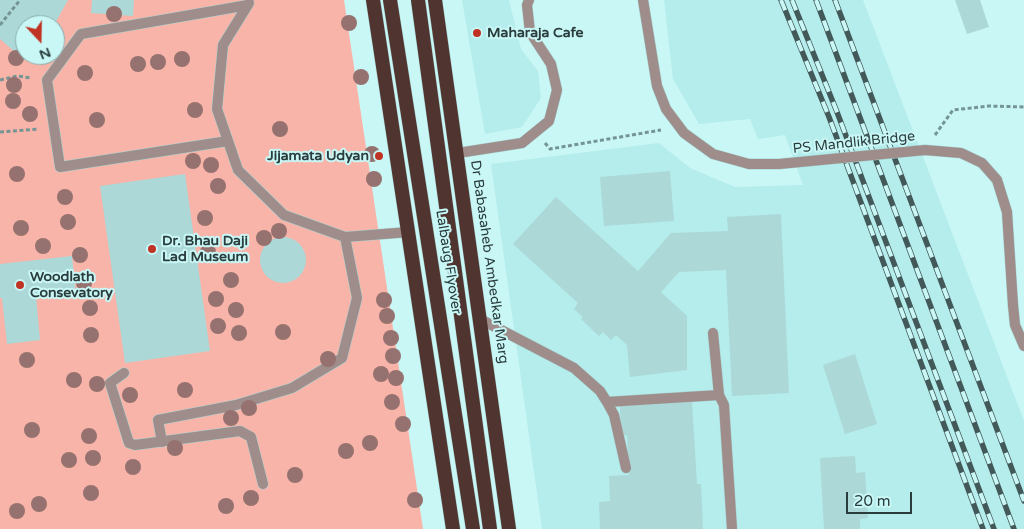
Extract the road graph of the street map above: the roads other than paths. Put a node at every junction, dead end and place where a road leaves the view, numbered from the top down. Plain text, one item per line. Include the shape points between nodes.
1 (373, 0) edge
2 (390, 0) edge
3 (418, 0) edge
4 (435, 0) edge
5 (529, 0) edge
6 (643, 0) edge
7 (249, 3) edge
8 (228, 141) junction
9 (458, 153) junction
10 (409, 232) junction
11 (345, 237) junction
12 (480, 319) junction
13 (714, 333) dead end
14 (1024, 346) edge
15 (124, 373) dead end
16 (719, 395) junction
17 (607, 402) junction
18 (162, 442) junction
19 (626, 468) dead end
20 (263, 484) dead end
21 (453, 529) edge
22 (473, 529) edge
23 (490, 529) edge
24 (509, 529) edge
25 (732, 529) edge

1 - 10 highway
2 - 22 highway, Lalbaug Flyover, bridge
3 - 23 highway, Lalbaug Flyover, bridge
4 - 9 highway, Dr Babasaheb Ambedkar Marg
5 - 9 street via 530,32 551,64 557,90 549,121 522,143
6 - 14 street, PS Mandlik Bridge, bridge via 657,86 666,109 684,133 713,154 749,164 778,164 925,150 961,153 982,163 997,180 1007,212 1015,325
7 - 8 street via 223,46 217,109
7 - 8 street via 81,34 47,80 60,168
8 - 11 street via 238,170 284,216
9 - 12 highway, Dr Babasaheb Ambedkar Marg
10 - 11 street
10 - 21 highway
11 - 18 street via 357,298 342,358 292,388 236,405 158,420
12 - 17 street via 574,368 600,390
12 - 24 highway, Dr Babasaheb Ambedkar Marg
13 - 16 street
15 - 18 street via 110,383 129,443 135,446
16 - 17 street
16 - 25 street via 724,405
17 - 19 street via 614,415
18 - 20 street via 240,430 251,437

